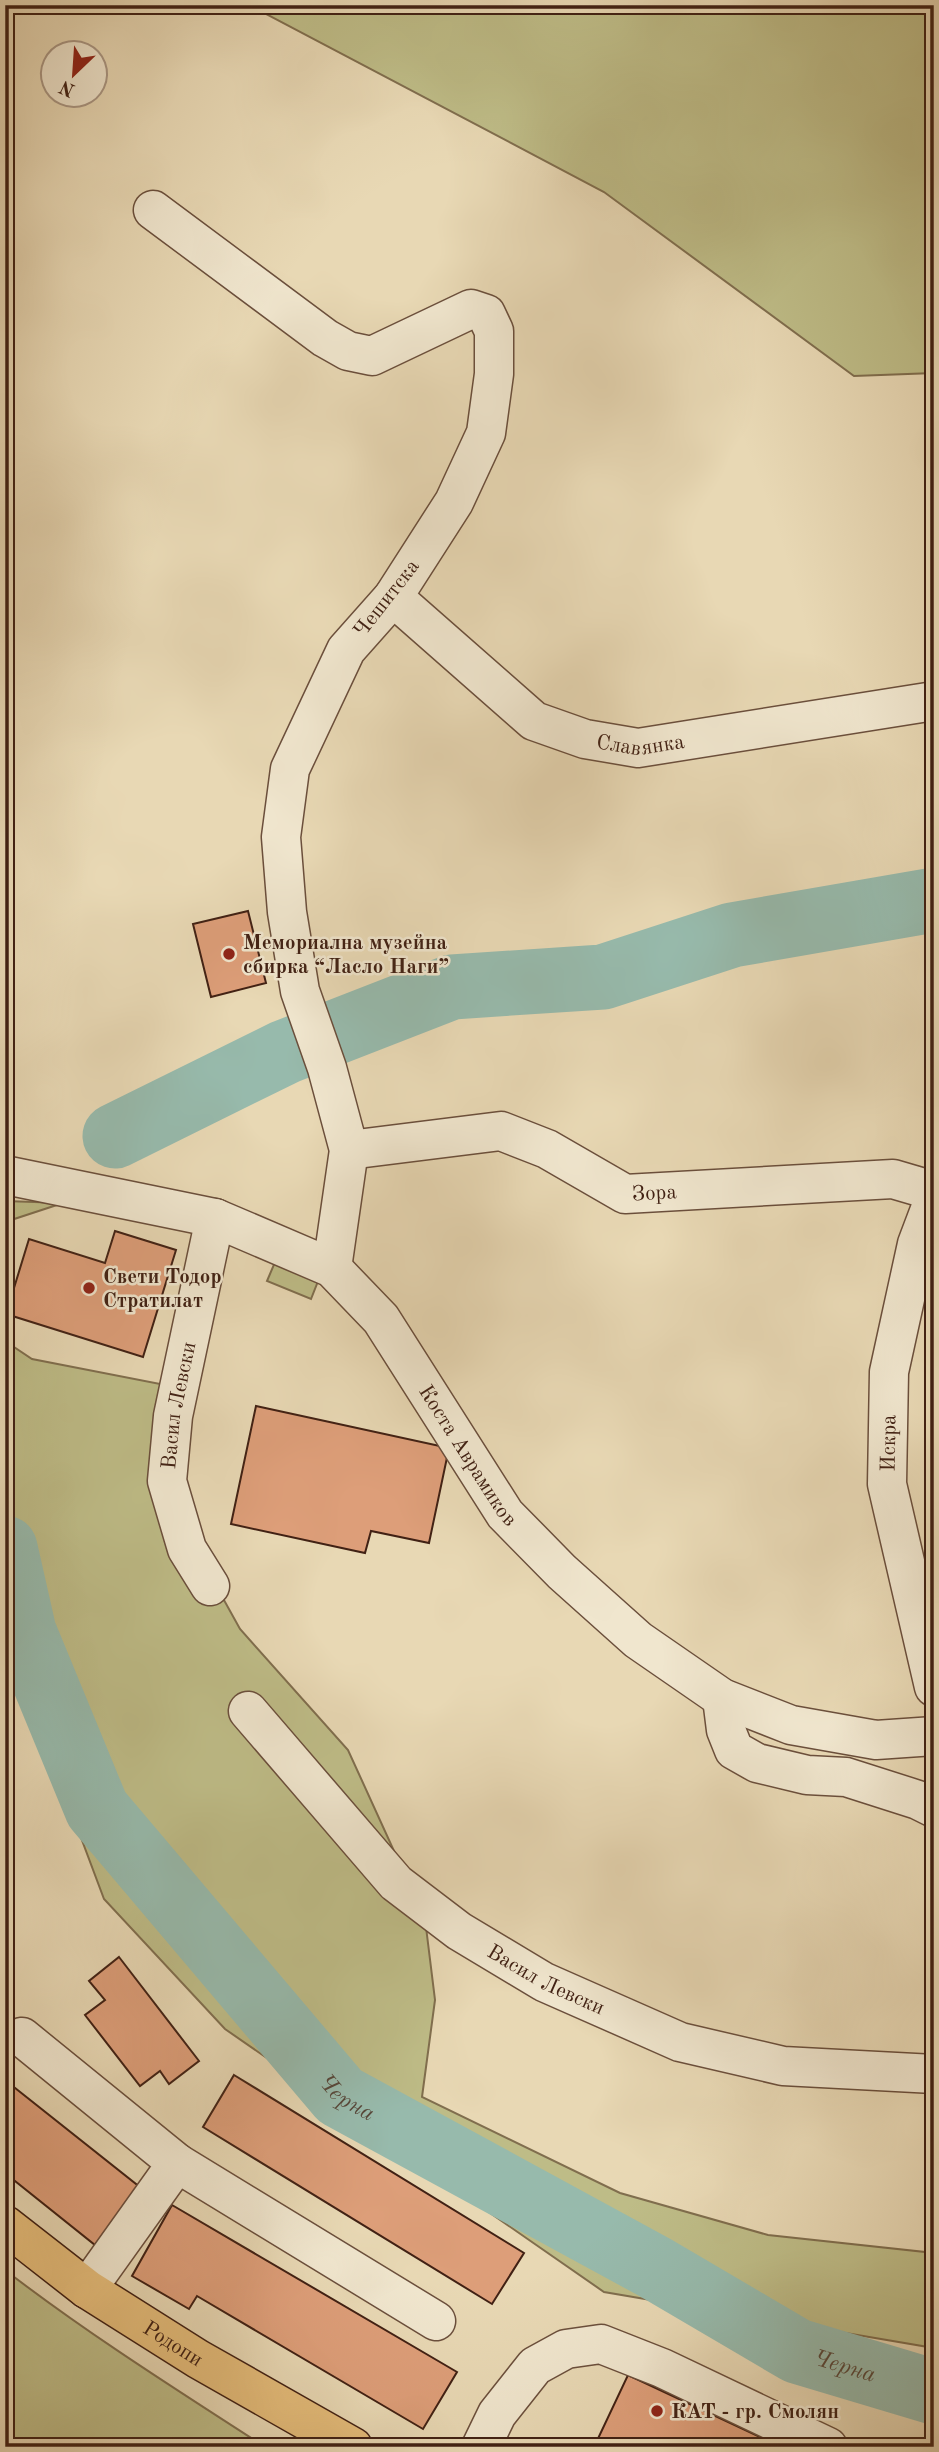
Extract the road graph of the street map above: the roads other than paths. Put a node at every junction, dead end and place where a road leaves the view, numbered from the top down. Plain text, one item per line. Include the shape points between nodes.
1 (153, 210) dead end
2 (393, 597) junction
3 (934, 701) edge
4 (349, 1150) junction
5 (5, 1175) edge
6 (934, 1191) edge
7 (934, 1199) edge
8 (215, 1218) junction
9 (332, 1268) junction
10 (210, 1586) dead end
11 (934, 1687) edge
12 (722, 1698) junction
13 (248, 1711) dead end
14 (934, 1736) edge
15 (934, 1808) edge
16 (22, 2037) dead end
17 (934, 2074) edge
18 (177, 2163) junction
19 (5, 2225) edge
20 (87, 2289) junction
21 (436, 2321) dead end
22 (353, 2447) edge
23 (481, 2447) edge
24 (828, 2447) edge

1 - 2 street, Чешитска via 348,351 372,356 471,309 486,314 494,331 494,374 486,433 454,502
2 - 3 street, Славянка via 534,721 585,739 638,748
2 - 4 street, Чешитска via 346,650 290,769 281,837 300,991
4 - 6 street, Зора via 501,1131 547,1149 625,1194 893,1180
4 - 9 street, Чешитска
5 - 8 street, Коста Аврамиков
7 - 11 street, Искра via 917,1244 888,1372 887,1472
8 - 9 street, Коста Аврамиков
8 - 10 street, Васил Левски via 173,1416 167,1482 187,1549
9 - 12 street, Коста Аврамиков via 381,1319 505,1514 638,1640
12 - 14 street, Коста Аврамиков via 791,1725 876,1740
12 - 15 street via 734,1750 757,1763 807,1775 846,1777
13 - 17 street, Васил Левски via 396,1883 459,1931 544,1983 680,2042 783,2066
16 - 18 street
18 - 20 street
18 - 21 street
19 - 20 main road, Родопи
20 - 22 main road, Родопи
23 - 24 street via 497,2414 535,2366 566,2348 601,2344

